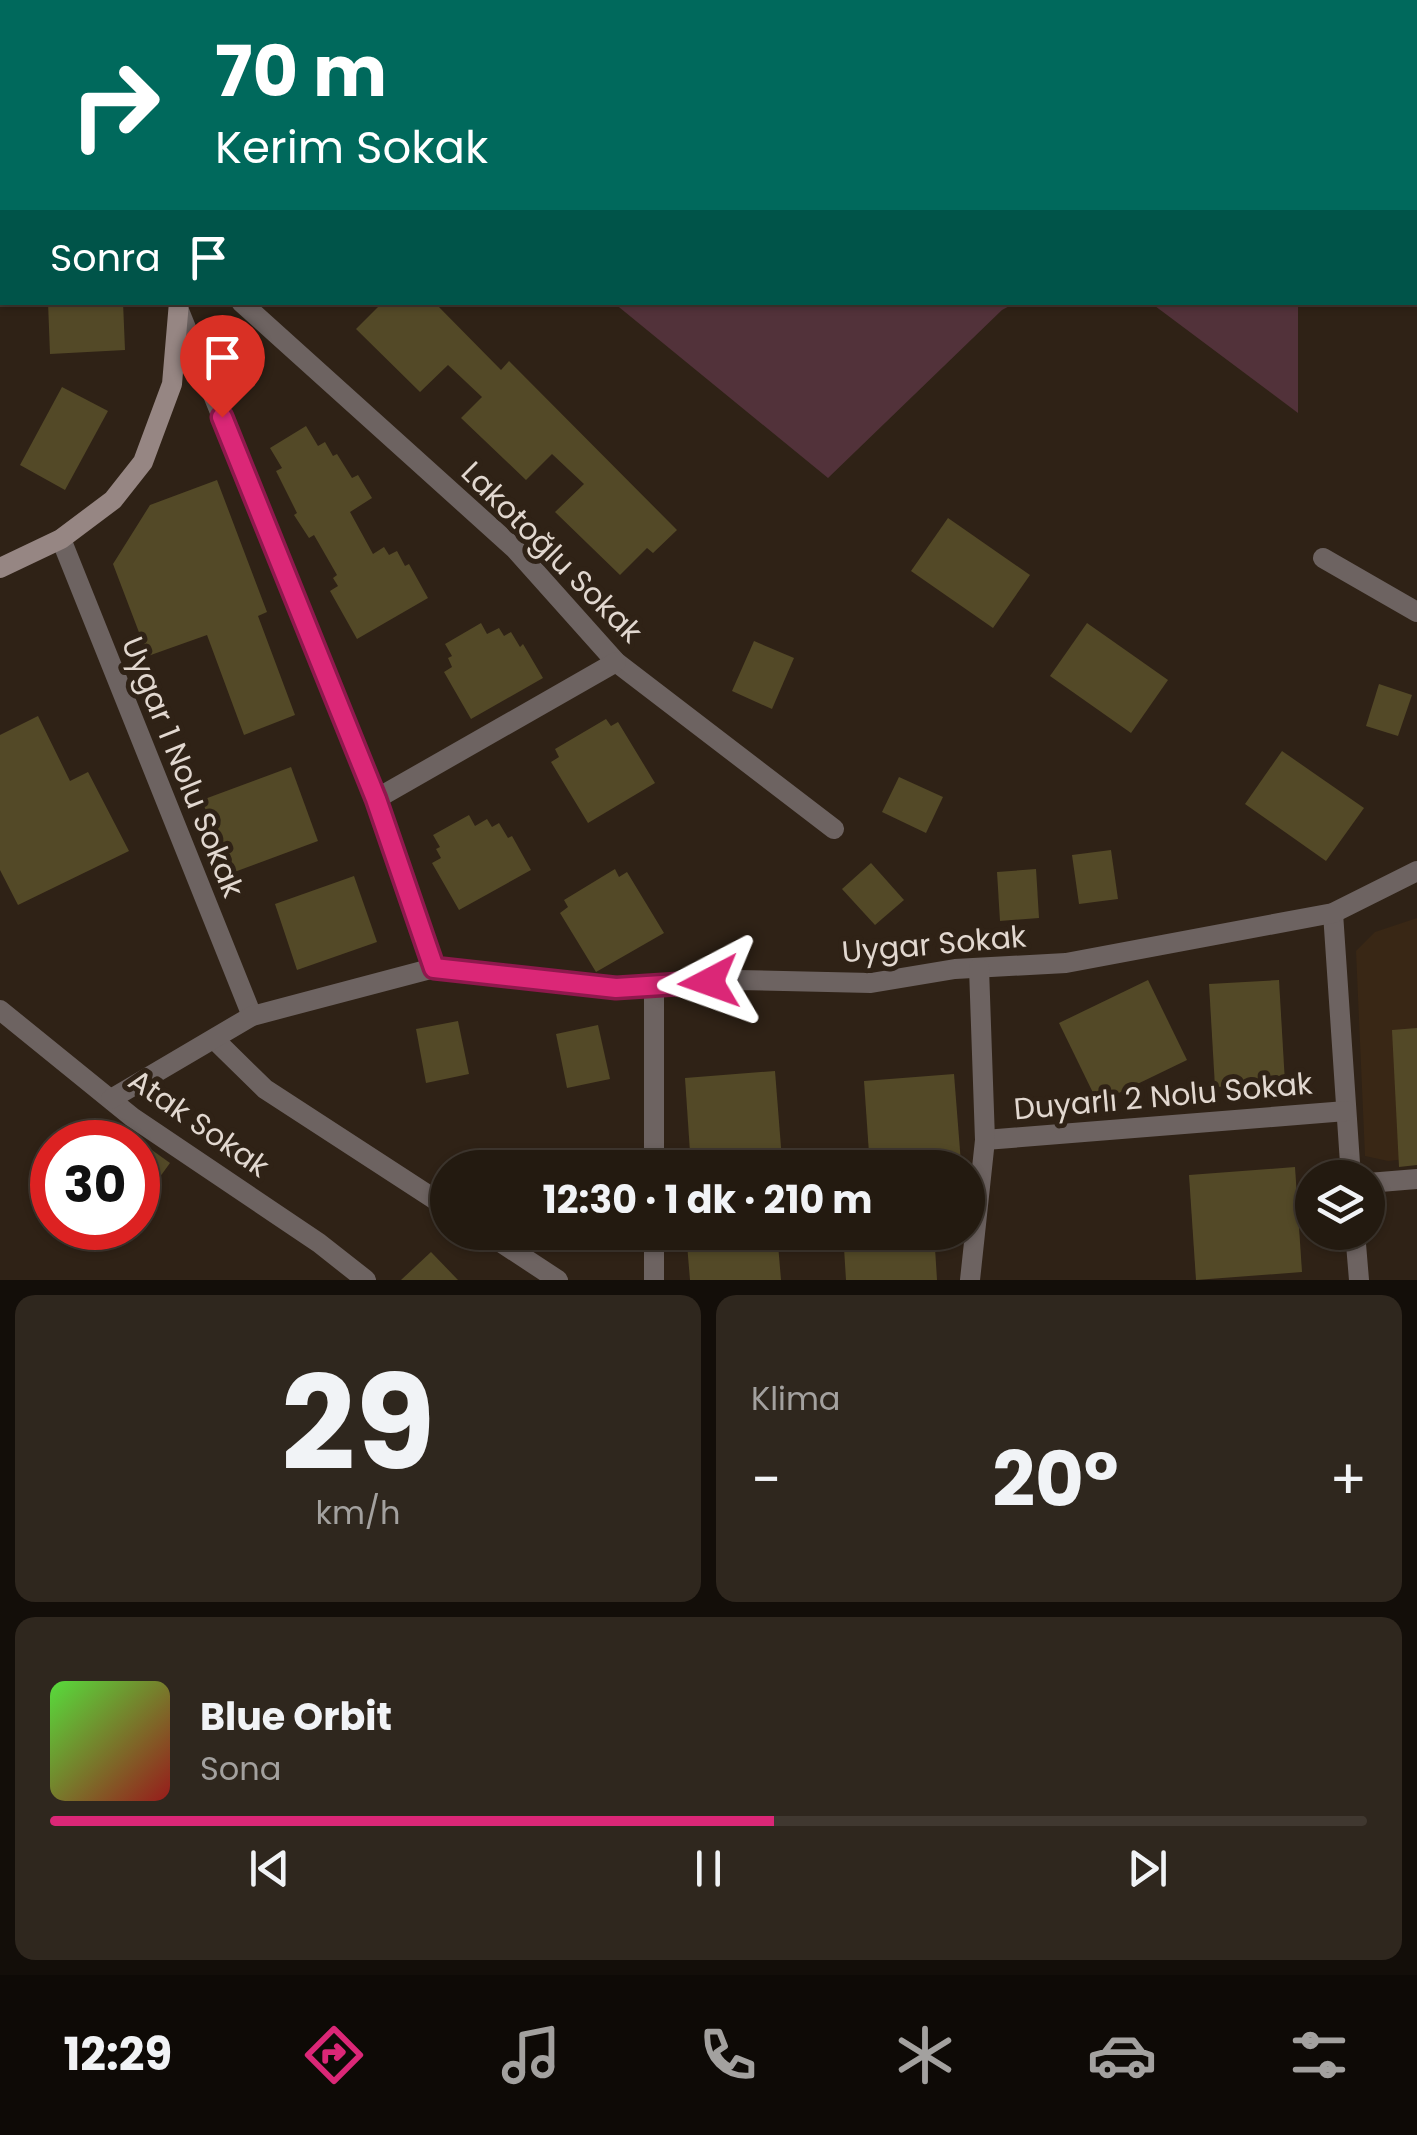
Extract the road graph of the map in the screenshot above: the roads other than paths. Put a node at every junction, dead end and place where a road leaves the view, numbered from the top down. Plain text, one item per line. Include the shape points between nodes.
1 (249, 305) edge
2 (179, 308) edge
3 (60, 539) junction
4 (1323, 558) dead end
5 (0, 568) edge
6 (1417, 612) edge
7 (616, 662) junction
8 (376, 799) junction
9 (834, 829) dead end
10 (1417, 871) edge
11 (1333, 913) junction
12 (434, 968) junction
13 (979, 968) junction
14 (654, 986) junction
15 (0, 1010) edge
16 (252, 1016) junction
17 (214, 1038) junction
18 (112, 1099) junction
19 (1346, 1111) junction
20 (985, 1140) junction
21 (654, 1150) edge
22 (1350, 1160) edge
23 (1417, 1179) edge
24 (1385, 1182) edge
25 (430, 1196) edge
26 (512, 1250) edge
27 (654, 1250) edge
28 (1357, 1250) edge
29 (366, 1280) edge
30 (558, 1280) edge
31 (654, 1280) edge
32 (970, 1280) edge
33 (1359, 1280) edge

1 - 7 street, Lakotoğlu Sokak via 515,549
2 - 3 street via 172,384 143,462 113,500
2 - 8 street
3 - 5 street
3 - 16 street, Uygar 1 Nolu Sokak
4 - 6 street
7 - 8 street
7 - 9 street, Lakotoğlu Sokak
8 - 12 street
10 - 11 street, Uygar Sokak
11 - 13 street, Uygar Sokak via 1066,963
11 - 19 street
12 - 14 street, Uygar Sokak via 616,988
12 - 16 street, Uygar Sokak
13 - 14 street, Uygar Sokak via 871,983
13 - 20 street
14 - 21 street
15 - 18 street, Atak Sokak
16 - 17 street, Uygar Sokak
17 - 18 street, Uygar Sokak
17 - 25 street via 265,1089
18 - 29 street, Atak Sokak
19 - 20 street, Duyarlı 2 Nolu Sokak
19 - 22 street
20 - 32 street
23 - 24 street
26 - 30 street
27 - 31 street
28 - 33 street

